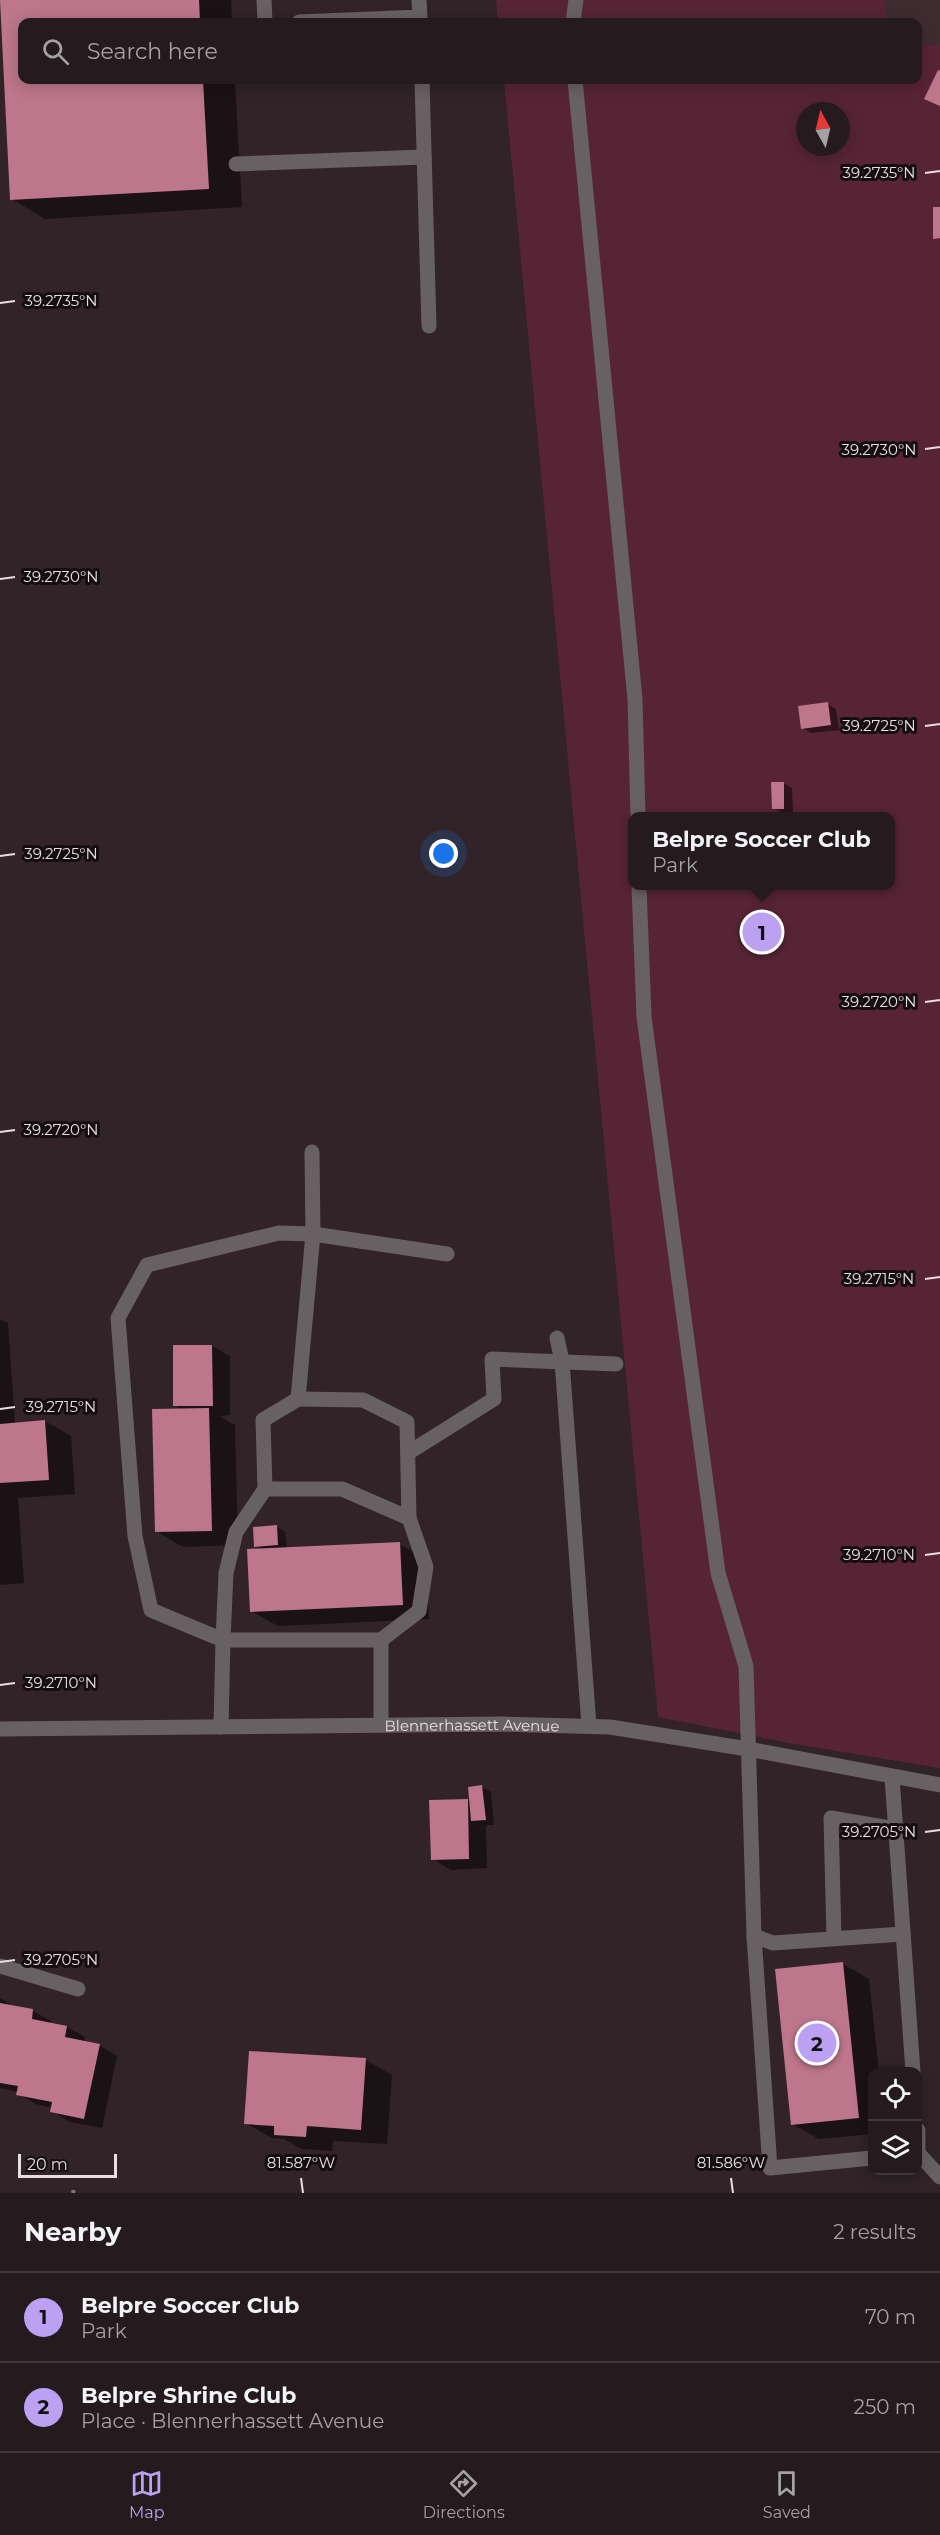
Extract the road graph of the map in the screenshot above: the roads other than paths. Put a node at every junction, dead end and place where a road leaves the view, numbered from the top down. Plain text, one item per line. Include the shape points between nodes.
1 (264, 0) edge
2 (419, 0) edge
3 (576, 0) edge
4 (265, 18) edge
5 (420, 18) edge
6 (574, 18) edge
7 (422, 84) edge
8 (575, 84) edge
9 (424, 157) junction
10 (236, 164) dead end
11 (429, 326) dead end
12 (638, 812) edge
13 (639, 890) edge
14 (312, 1152) dead end
15 (313, 1234) junction
16 (447, 1254) dead end
17 (557, 1338) dead end
18 (561, 1361) junction
19 (616, 1364) dead end
20 (298, 1400) junction
21 (408, 1453) junction
22 (265, 1489) junction
23 (409, 1518) junction
24 (223, 1640) junction
25 (381, 1640) junction
26 (381, 1725) junction
27 (589, 1726) junction
28 (220, 1727) junction
29 (0, 1729) edge
30 (748, 1749) junction
31 (892, 1777) junction
32 (940, 1785) edge
33 (896, 1829) junction
34 (903, 1934) junction
35 (754, 1936) junction
36 (834, 1938) junction
37 (0, 1966) edge
38 (78, 1989) dead end
39 (913, 2067) edge
40 (868, 2158) edge
41 (922, 2158) edge
42 (940, 2177) edge

1 - 4 street
2 - 5 street
3 - 6 street
7 - 9 street
8 - 12 street via 635,699
9 - 10 street
9 - 11 street
13 - 30 street via 644,1017 718,1573 746,1666
14 - 15 street
15 - 16 street
15 - 20 street
15 - 24 street via 279,1233 147,1265 118,1318 135,1536 151,1610
17 - 18 street
18 - 19 street
18 - 21 street via 492,1359 494,1399
18 - 27 street
20 - 21 street via 363,1400 407,1422
20 - 22 street via 262,1420
21 - 23 street
22 - 23 street via 342,1490
22 - 24 street via 236,1532 226,1573
23 - 25 street via 426,1567 419,1611
24 - 25 street
24 - 28 street
25 - 26 street
26 - 27 street, Blennerhassett Avenue
26 - 28 street, Blennerhassett Avenue
27 - 30 street, Blennerhassett Avenue
28 - 29 street, Blennerhassett Avenue
30 - 31 street, Blennerhassett Avenue
30 - 35 street
31 - 32 street, Blennerhassett Avenue
31 - 33 street
33 - 34 street
33 - 36 street via 831,1818
34 - 36 street
34 - 39 street
35 - 36 street via 773,1943
35 - 40 street via 770,2168
37 - 38 street
41 - 42 street

